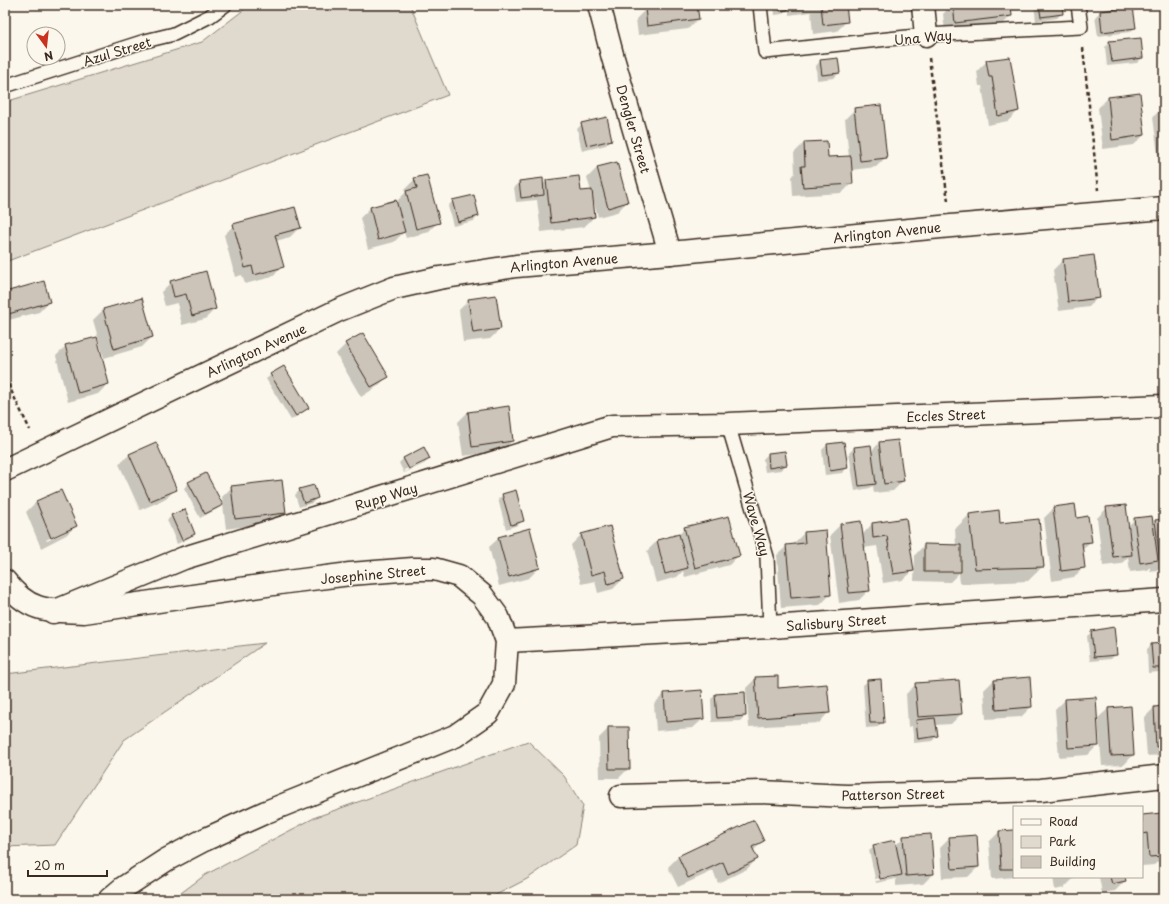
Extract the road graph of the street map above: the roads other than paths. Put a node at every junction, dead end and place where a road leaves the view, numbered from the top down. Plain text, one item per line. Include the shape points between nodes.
1 (225, 5) edge
2 (599, 5) edge
3 (760, 5) edge
4 (922, 5) edge
5 (1078, 5) edge
6 (926, 35) junction
7 (5, 86) edge
8 (1164, 208) edge
9 (670, 253) junction
10 (1164, 406) edge
11 (728, 424) junction
12 (5, 470) edge
13 (5, 581) edge
14 (1164, 600) edge
15 (52, 612) junction
16 (770, 627) junction
17 (507, 641) junction
18 (1164, 776) edge
19 (621, 796) dead end
20 (110, 899) edge

1 - 7 lane, Azul Street via 210,16 174,34
2 - 9 street, Dengler Street
3 - 6 lane, Una Way via 765,52
4 - 6 street
5 - 6 lane, Una Way via 1081,27
8 - 9 street, Arlington Avenue
9 - 12 street, Arlington Avenue via 516,266 394,288 339,310
10 - 11 street, Eccles Street
11 - 15 street, Rupp Way via 612,426 184,558
11 - 16 lane, Wave Way via 767,557
13 - 15 street, Josephine Street via 14,594 32,606
14 - 16 street, Salisbury Street
15 - 17 street, Josephine Street via 84,612 334,576 434,569 459,576 482,595 498,617
16 - 17 street, Salisbury Street
17 - 20 street, Josephine Street via 504,684 488,713 455,736 266,812 204,840 166,860
18 - 19 street, Patterson Street via 1041,790 847,796 761,792

